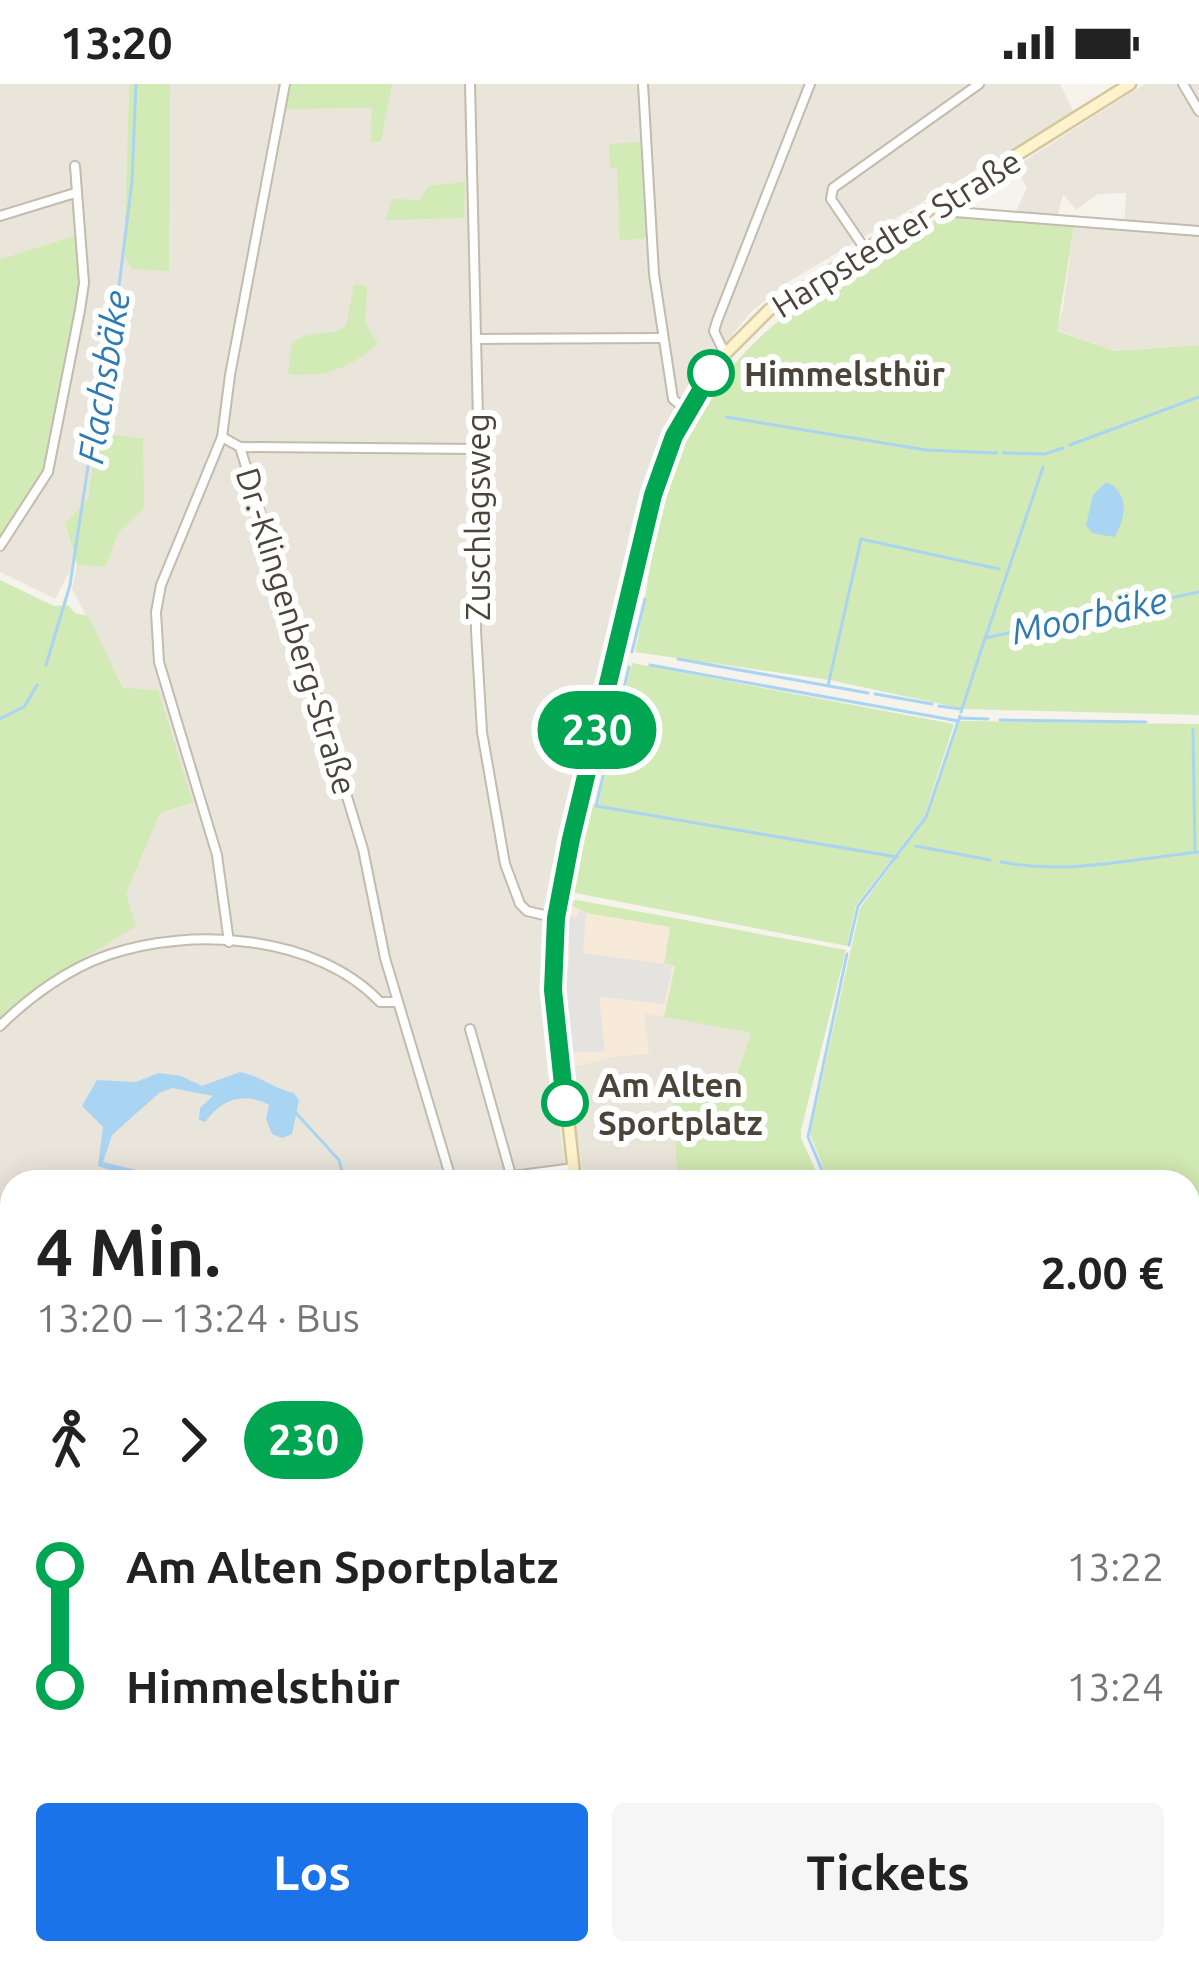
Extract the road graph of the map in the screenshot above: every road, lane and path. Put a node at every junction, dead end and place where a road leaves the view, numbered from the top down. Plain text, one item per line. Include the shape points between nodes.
1 (285, 84) edge
2 (470, 84) edge
3 (643, 84) edge
4 (810, 84) edge
5 (980, 84) edge
6 (1130, 84) edge
7 (1183, 84) edge
8 (1199, 111) edge
9 (75, 166) dead end
10 (75, 194) junction
11 (946, 200) junction
12 (0, 216) edge
13 (1199, 230) edge
14 (865, 249) junction
15 (661, 338) junction
16 (476, 339) junction
17 (725, 354) junction
18 (686, 410) junction
19 (222, 437) junction
20 (240, 447) junction
21 (478, 449) junction
22 (0, 546) edge
23 (556, 918) junction
24 (230, 942) junction
25 (398, 1002) junction
26 (0, 1026) edge
27 (470, 1029) dead end
28 (574, 1168) joint
29 (448, 1170) edge
30 (510, 1170) edge
31 (556, 1170) edge

1 - 19 street, Dr.-Klingenberg-Straße
2 - 16 street, Zuschlagsweg
3 - 15 street
4 - 17 street via 717,321
5 - 14 street via 833,188 831,199
6 - 11 main road, Harpstedter Straße
7 - 8 street
9 - 10 street
10 - 12 street
10 - 22 street via 84,284 47,472
11 - 13 street via 955,212
11 - 14 main road, Harpstedter Straße
14 - 17 main road, Harpstedter Straße via 770,310
15 - 16 street
15 - 18 street via 673,399
16 - 21 street, Zuschlagsweg
17 - 18 main road, Harpstedter Straße
18 - 23 main road, Harpstedter Straße via 653,495
19 - 20 street, Dr.-Klingenberg-Straße
19 - 24 street via 161,585 155,631 217,855
20 - 21 street
20 - 25 street, Dr.-Klingenberg-Straße via 363,849
21 - 23 street, Zuschlagsweg via 476,631 497,828 520,904
23 - 28 main road, Harpstedter Straße via 553,990
24 - 25 street via 310,958 380,1002
24 - 26 street via 111,953
25 - 29 street, Dr.-Klingenberg-Straße
27 - 30 street
28 - 31 street

